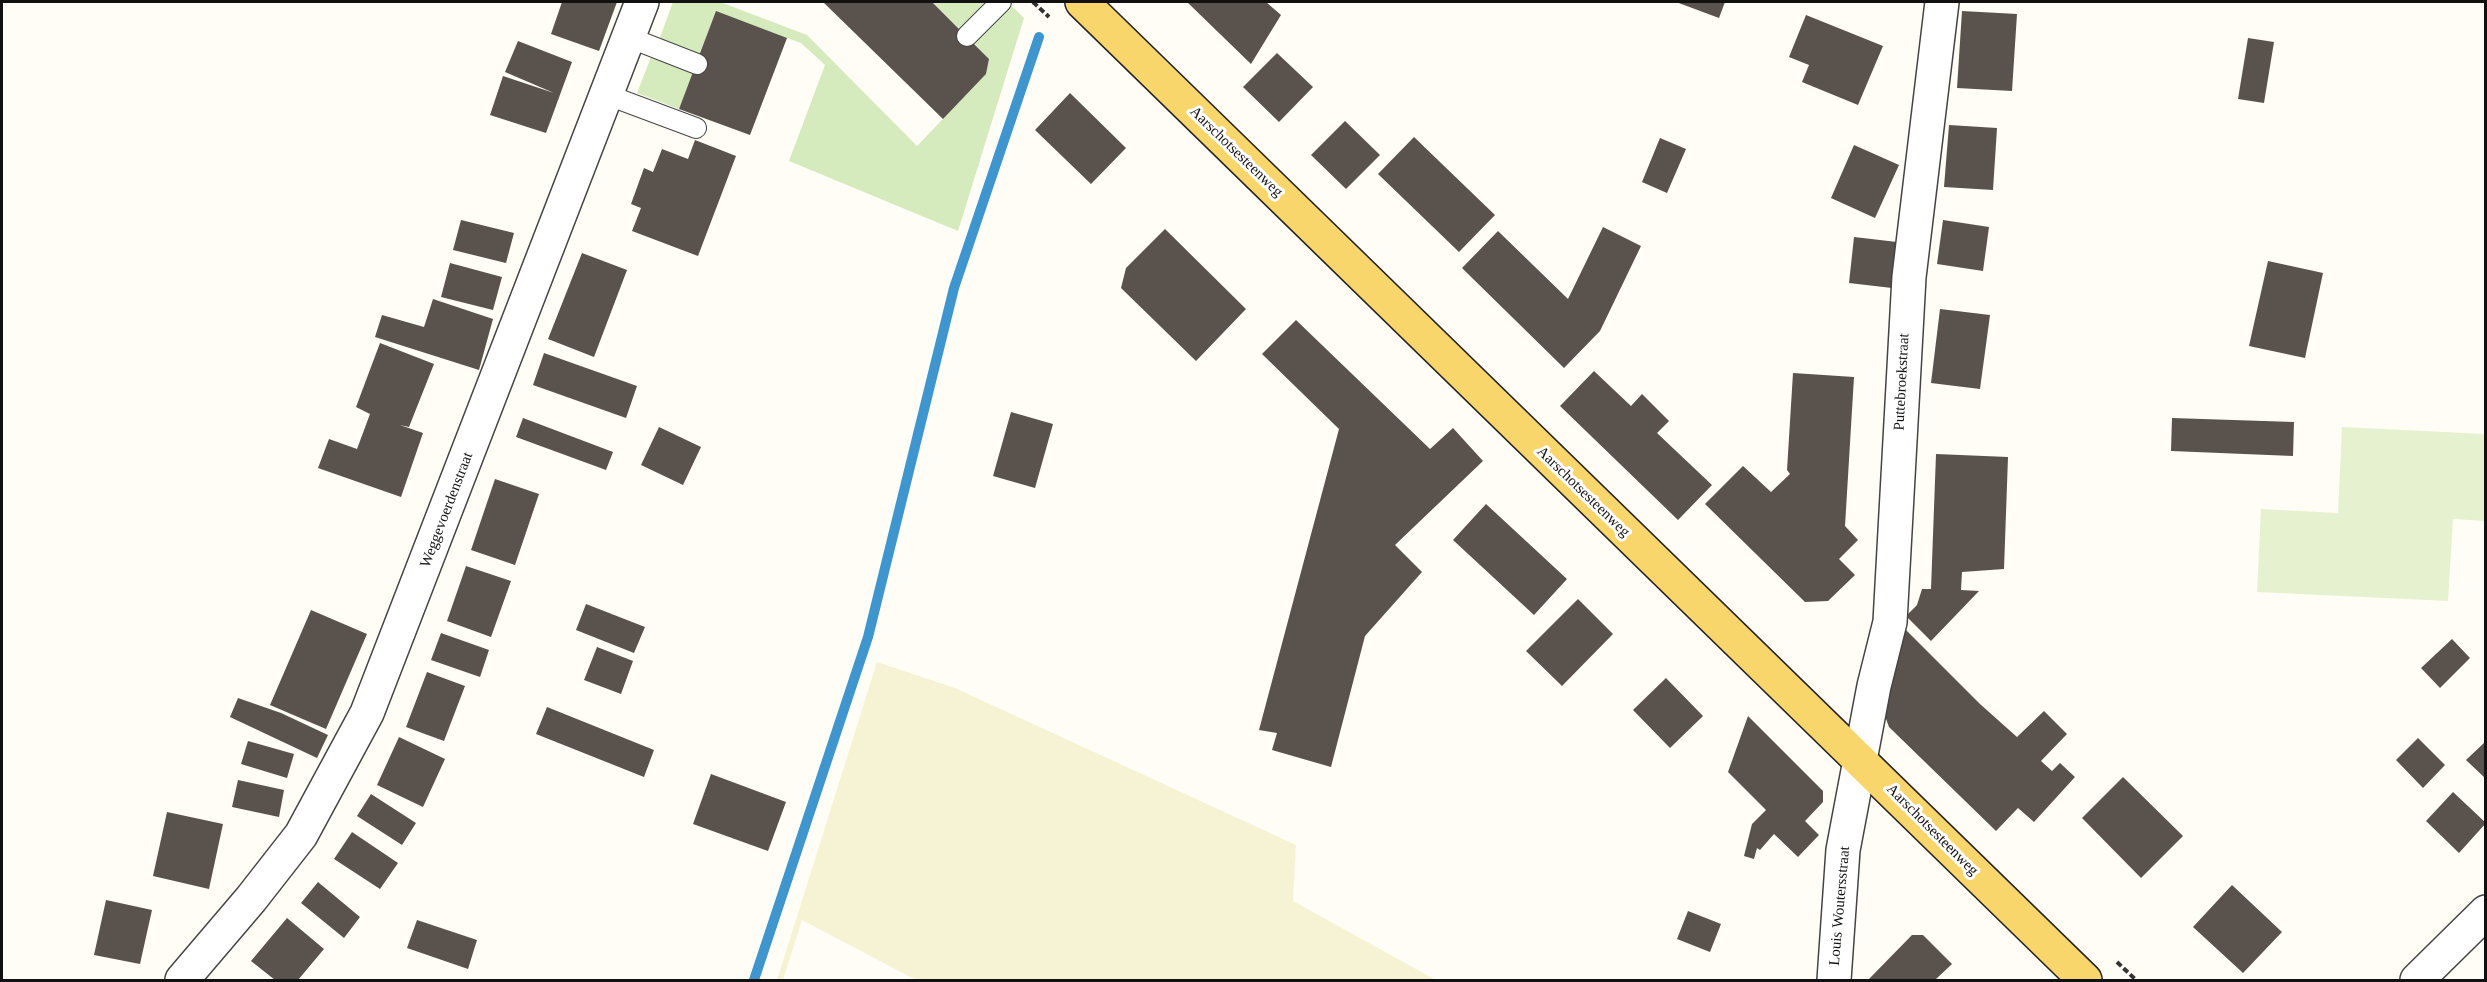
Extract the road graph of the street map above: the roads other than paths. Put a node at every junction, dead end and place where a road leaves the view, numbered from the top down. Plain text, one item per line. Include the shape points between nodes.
1 (642, 2) edge
2 (1001, 2) edge
3 (1082, 2) edge
4 (1942, 2) edge
5 (967, 36) dead end
6 (628, 37) junction
7 (697, 64) dead end
8 (605, 94) junction
9 (696, 128) dead end
10 (1860, 760) junction
11 (2486, 912) edge
12 (182, 981) edge
13 (1834, 981) edge
14 (2085, 981) edge
15 (2417, 981) edge

1 - 6 street, Weggevoerdenstraat
2 - 5 lane
3 - 10 main road, Aarschotsesteenweg
4 - 10 street, Puttebroekstraat via 1909,277 1890,622
6 - 7 lane
6 - 8 street, Weggevoerdenstraat
8 - 9 lane
8 - 12 street, Weggevoerdenstraat via 367,713 301,835
10 - 13 street, Louis Woutersstraat via 1842,861
10 - 14 main road, Aarschotsesteenweg
11 - 15 street

